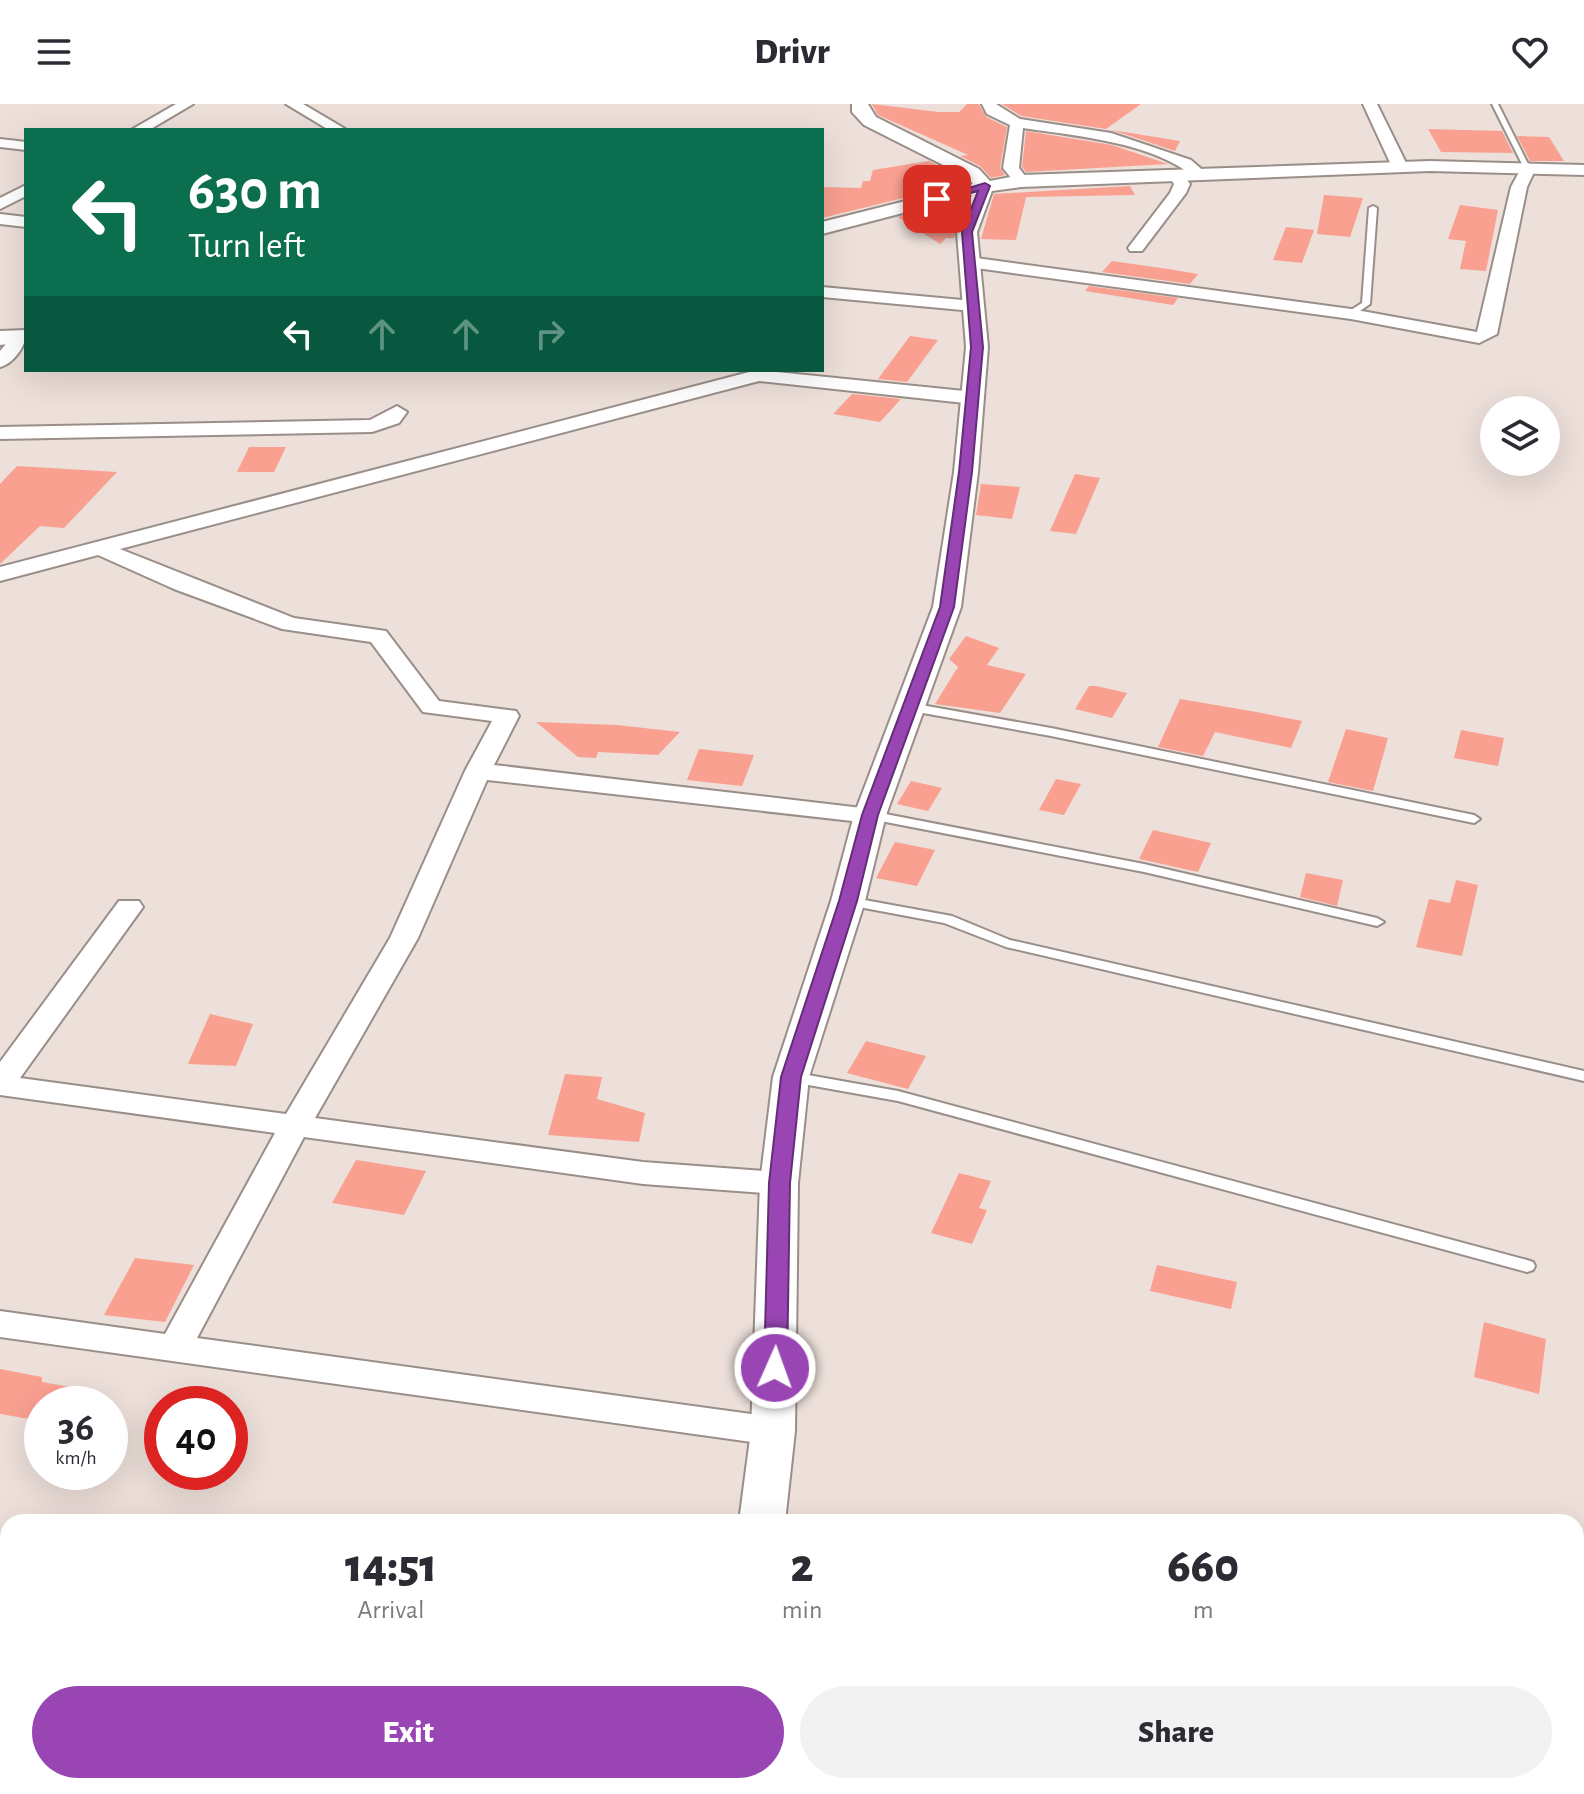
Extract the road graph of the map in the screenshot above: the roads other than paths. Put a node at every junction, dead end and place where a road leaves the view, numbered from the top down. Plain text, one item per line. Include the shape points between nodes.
1 (186, 104) edge
2 (293, 104) edge
3 (860, 104) edge
4 (989, 104) edge
5 (1370, 104) edge
6 (1495, 104) edge
7 (1017, 123) junction
8 (142, 128) edge
9 (336, 128) edge
10 (0, 143) edge
11 (24, 146) edge
12 (1400, 167) junction
13 (1528, 168) junction
14 (1584, 170) edge
15 (1199, 174) junction
16 (1176, 175) junction
17 (1021, 181) junction
18 (24, 191) edge
19 (979, 199) junction
20 (0, 204) edge
21 (912, 206) junction
22 (1373, 208) dead end
23 (0, 219) edge
24 (24, 222) edge
25 (824, 228) edge
26 (1136, 248) dead end
27 (969, 262) junction
28 (824, 292) edge
29 (973, 306) junction
30 (1351, 314) junction
31 (16, 337) edge
32 (0, 362) edge
33 (974, 398) junction
34 (397, 412) dead end
35 (0, 433) edge
36 (100, 548) junction
37 (0, 574) edge
38 (910, 707) junction
39 (478, 771) junction
40 (870, 815) junction
41 (1474, 819) dead end
42 (848, 901) junction
43 (129, 907) dead end
44 (1377, 922) dead end
45 (1584, 1076) edge
46 (791, 1077) junction
47 (0, 1084) edge
48 (296, 1123) junction
49 (779, 1183) junction
50 (1527, 1266) dead end
51 (0, 1324) edge
52 (173, 1350) junction
53 (773, 1431) junction
54 (763, 1514) edge

1 - 8 street
2 - 9 street
3 - 19 street via 870,121 973,173
4 - 7 street via 992,111
5 - 12 street
6 - 13 lane
7 - 15 street via 1106,136 1186,163
7 - 17 street via 1011,168
10 - 11 street
12 - 13 street
12 - 15 street
13 - 14 street
13 - 30 street via 1519,187 1488,334 1479,338
15 - 16 street
16 - 17 street
16 - 26 street via 1182,184 1178,193 1161,222
17 - 19 street
18 - 20 street
19 - 21 street
19 - 21 street
19 - 27 street via 967,232
21 - 25 street
22 - 30 lane via 1366,304
23 - 24 street
27 - 29 street
27 - 30 street
28 - 29 street
29 - 33 street
31 - 32 street
33 - 36 street via 759,375
33 - 38 street via 947,607
34 - 35 street via 372,426
36 - 37 street
36 - 39 street via 290,624 378,636 431,707 507,716
38 - 40 street
38 - 41 lane via 1013,723
39 - 40 street
39 - 48 street via 404,938
40 - 42 street
40 - 44 lane via 1144,868
42 - 45 lane via 947,919 1006,943
42 - 46 street
43 - 47 street
46 - 49 street
46 - 50 lane via 898,1096
47 - 48 street
48 - 49 street via 643,1173
48 - 52 street
49 - 53 street
51 - 52 street
52 - 53 street
53 - 54 street

